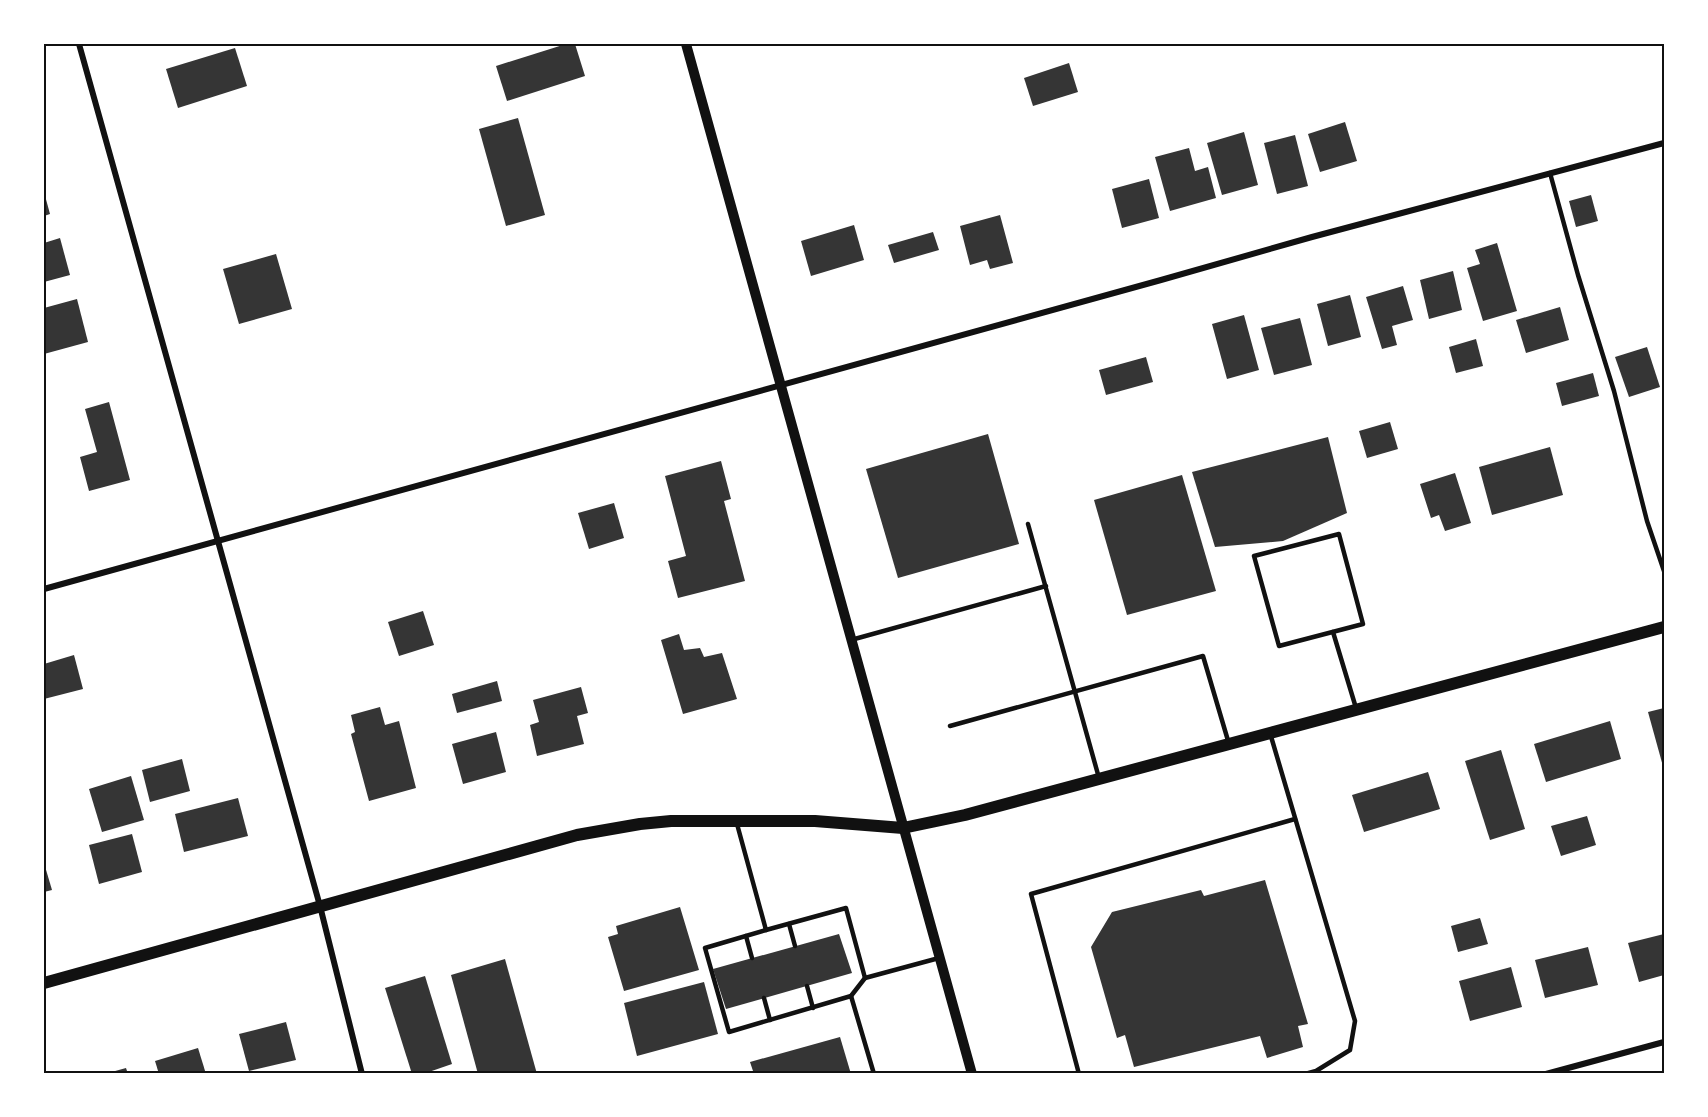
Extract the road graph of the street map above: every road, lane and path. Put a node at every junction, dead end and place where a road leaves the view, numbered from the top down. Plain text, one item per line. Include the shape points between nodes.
1 (79, 44) edge
2 (686, 44) edge
3 (1665, 143) edge
4 (1550, 173) junction
5 (780, 384) junction
6 (1028, 524) dead end
7 (219, 541) junction
8 (1665, 571) edge
9 (1046, 586) junction
10 (44, 589) edge
11 (1665, 627) edge
12 (1333, 632) junction
13 (851, 640) junction
14 (1074, 692) junction
15 (1357, 711) junction
16 (950, 726) dead end
17 (1270, 733) junction
18 (1228, 744) junction
19 (1099, 779) junction
20 (1294, 819) junction
21 (736, 821) junction
22 (903, 828) junction
23 (320, 906) junction
24 (789, 924) junction
25 (766, 930) junction
26 (746, 936) junction
27 (795, 946) dead end
28 (940, 957) junction
29 (752, 958) dead end
30 (865, 978) junction
31 (44, 983) edge
32 (807, 986) dead end
33 (851, 996) junction
34 (764, 998) dead end
35 (813, 1008) junction
36 (770, 1020) junction
37 (1665, 1042) edge
38 (362, 1074) edge
39 (874, 1074) edge
40 (972, 1074) edge
41 (1079, 1074) edge
42 (1305, 1074) edge
43 (1546, 1074) edge

1 - 7 street
2 - 5 street
3 - 4 street
4 - 5 street
4 - 8 lane via 1614,391 1647,521
5 - 7 street
5 - 13 street
6 - 9 lane
7 - 10 street
7 - 23 street
9 - 13 lane
9 - 14 lane
11 - 15 main road
12 - 12 lane via 1279,646 1254,556 1339,534 1363,624
12 - 15 lane
13 - 22 street
14 - 16 lane
14 - 18 lane via 1203,656
14 - 19 lane
15 - 17 main road
17 - 18 main road
17 - 20 lane
18 - 19 main road
19 - 22 main road
20 - 41 lane via 1031,894
20 - 42 lane via 1355,1021 1350,1050
21 - 22 main road via 815,821
21 - 23 main road via 671,821 577,835
21 - 25 lane
22 - 28 street
23 - 31 main road
23 - 38 street
24 - 25 lane
24 - 27 lane
24 - 30 lane via 846,908
25 - 26 lane
26 - 29 lane
26 - 36 lane via 705,948 729,1032
28 - 30 lane
28 - 40 street
30 - 33 lane
32 - 35 lane
33 - 35 lane
33 - 39 lane
34 - 36 lane
35 - 36 lane
37 - 43 street

